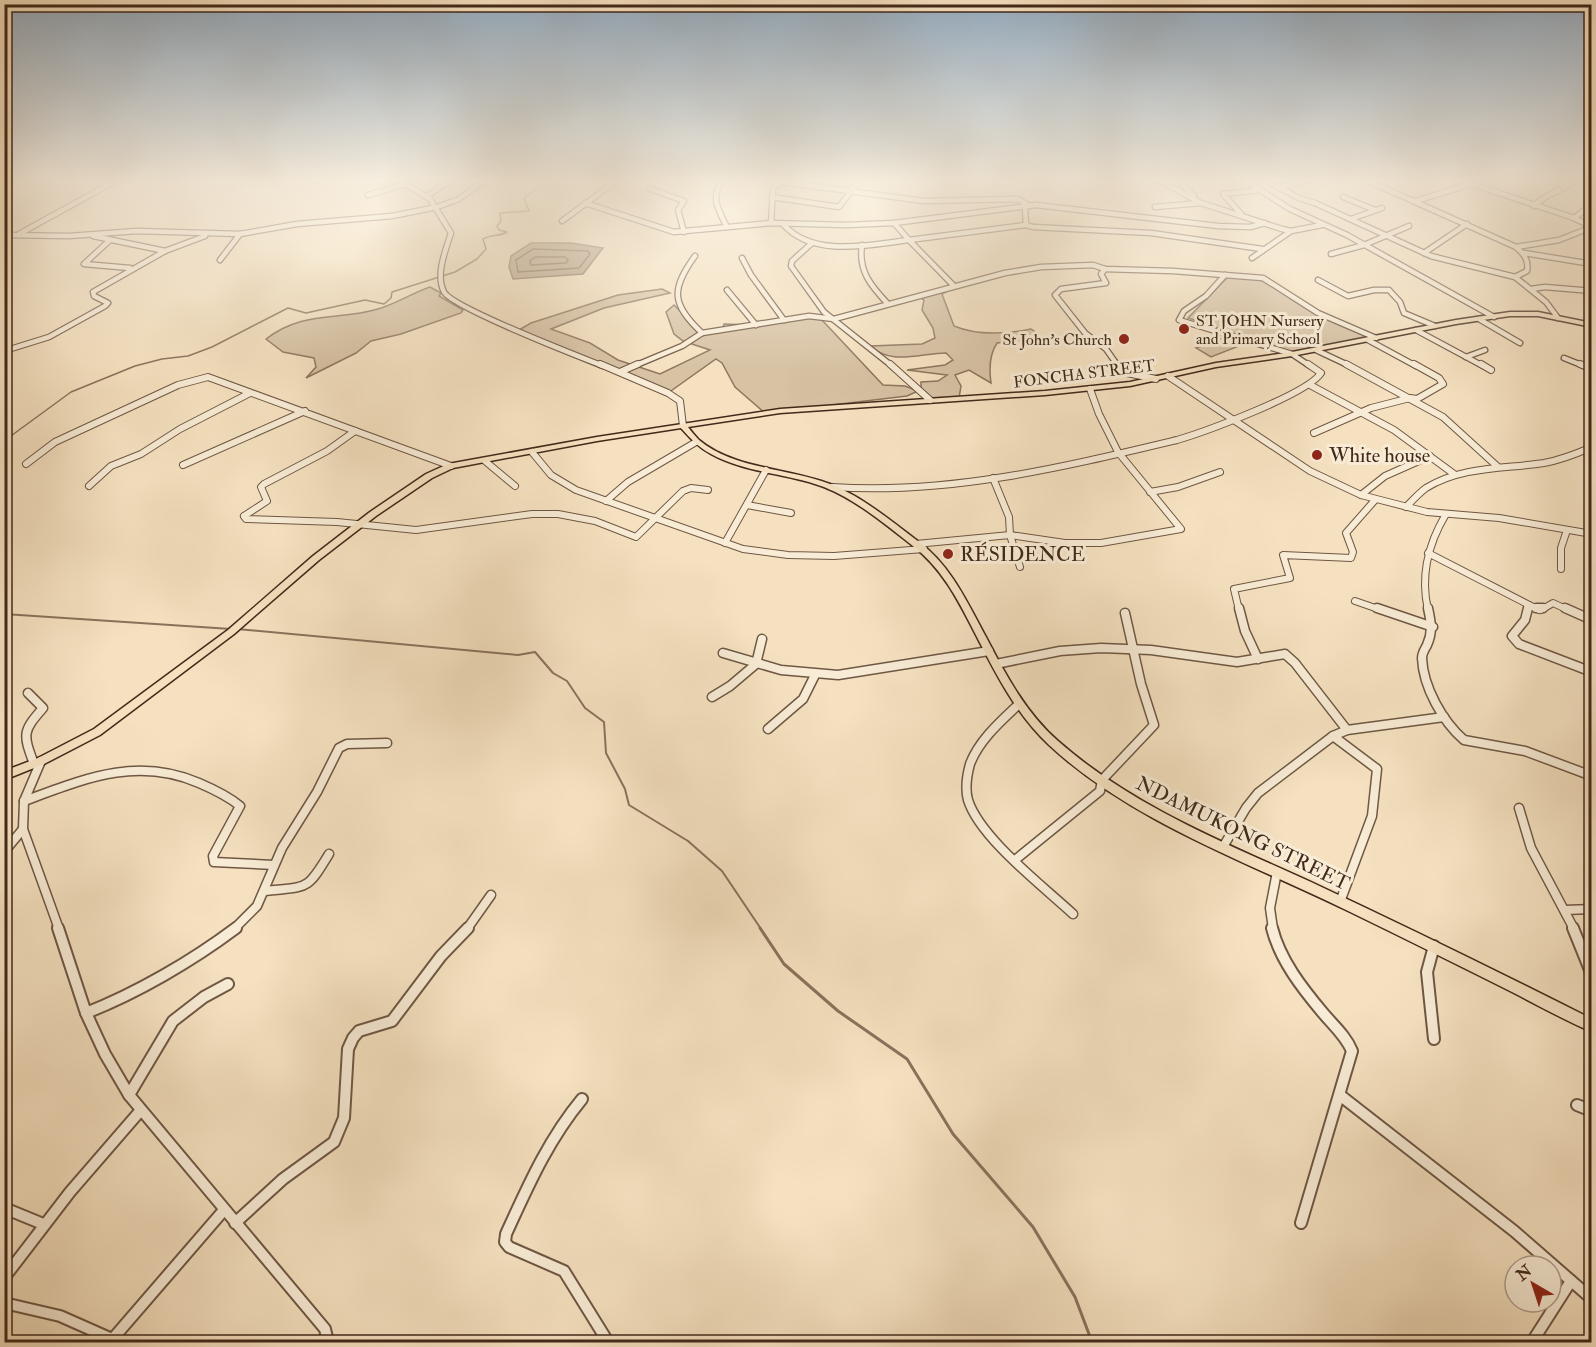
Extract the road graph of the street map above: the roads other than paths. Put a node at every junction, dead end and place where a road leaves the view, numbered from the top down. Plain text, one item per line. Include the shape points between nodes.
1 (108, 242) edge
2 (119, 242) edge
3 (190, 242) edge
4 (234, 242) edge
5 (449, 242) edge
6 (808, 242) edge
7 (887, 242) edge
8 (911, 242) edge
9 (1219, 242) edge
10 (1275, 242) edge
11 (1357, 242) edge
12 (1371, 242) edge
13 (1398, 242) edge
14 (1441, 242) edge
15 (1505, 242) edge
16 (1551, 242) edge
17 (812, 243) junction
18 (862, 244) junction
19 (1364, 245) junction
20 (1516, 247) junction
21 (1262, 249) junction
22 (165, 251) junction
23 (1424, 253) junction
24 (1524, 253) junction
25 (1331, 254) dead end
26 (695, 256) dead end
27 (742, 258) dead end
28 (1252, 258) dead end
29 (220, 260) dead end
30 (1592, 264) edge
31 (131, 268) junction
32 (1105, 269) junction
33 (1225, 275) junction
34 (1515, 277) junction
35 (1318, 280) dead end
36 (954, 286) junction
37 (1531, 289) junction
38 (727, 290) dead end
39 (1592, 291) edge
40 (888, 304) junction
41 (1494, 317) junction
42 (1558, 318) junction
43 (834, 319) junction
44 (1479, 319) junction
45 (784, 320) junction
46 (756, 325) junction
47 (1592, 325) edge
48 (1435, 326) junction
49 (1416, 330) junction
50 (702, 333) junction
51 (1376, 338) junction
52 (1368, 340) junction
53 (1520, 343) dead end
54 (1317, 350) junction
55 (1485, 350) dead end
56 (4, 351) edge
57 (1292, 354) junction
58 (1466, 357) junction
59 (1564, 358) dead end
60 (1592, 369) edge
61 (1491, 370) dead end
62 (620, 372) junction
63 (1168, 376) junction
64 (1156, 379) junction
65 (1310, 385) junction
66 (1090, 389) junction
67 (250, 392) junction
68 (1410, 398) junction
69 (930, 400) junction
70 (305, 411) junction
71 (1362, 414) junction
72 (1231, 419) junction
73 (683, 426) junction
74 (355, 431) junction
75 (1314, 433) dead end
76 (696, 442) junction
77 (1592, 447) edge
78 (532, 452) junction
79 (1118, 452) junction
80 (1430, 456) junction
81 (485, 461) junction
82 (26, 464) dead end
83 (183, 465) dead end
84 (451, 466) junction
85 (1498, 467) junction
86 (766, 470) junction
87 (1220, 472) dead end
88 (1454, 474) junction
89 (993, 478) junction
90 (89, 486) dead end
91 (515, 486) dead end
92 (832, 487) junction
93 (708, 490) dead end
94 (1150, 492) junction
95 (1361, 495) junction
96 (1375, 500) junction
97 (606, 501) junction
98 (747, 505) junction
99 (1406, 507) junction
100 (791, 513) dead end
101 (1446, 514) junction
102 (656, 518) junction
103 (360, 525) junction
104 (1567, 530) junction
105 (1592, 534) edge
106 (1010, 535) junction
107 (725, 543) junction
108 (920, 547) junction
109 (1428, 553) junction
110 (1020, 567) dead end
111 (1561, 569) dead end
112 (1355, 601) dead end
113 (1529, 605) junction
114 (1125, 613) dead end
115 (1592, 620) edge
116 (1433, 627) junction
117 (762, 639) dead end
118 (1133, 650) junction
119 (989, 651) junction
120 (723, 653) dead end
121 (1258, 659) junction
122 (996, 663) junction
123 (756, 664) junction
124 (1592, 672) edge
125 (816, 675) junction
126 (28, 693) dead end
127 (712, 697) dead end
128 (1019, 704) junction
129 (1444, 717) junction
130 (768, 729) dead end
131 (1347, 730) junction
132 (1333, 736) junction
133 (387, 743) dead end
134 (38, 762) junction
135 (4, 776) edge
136 (1592, 776) edge
137 (1102, 780) junction
138 (24, 801) junction
139 (1519, 807) dead end
140 (23, 829) junction
141 (1223, 848) junction
142 (4, 852) edge
143 (329, 854) dead end
144 (1015, 860) junction
145 (274, 865) junction
146 (1277, 872) junction
147 (265, 891) junction
148 (491, 895) dead end
149 (1341, 902) junction
150 (1592, 909) edge
151 (1565, 910) junction
152 (1073, 914) dead end
153 (1434, 945) junction
154 (1592, 975) edge
155 (228, 984) dead end
156 (86, 1013) junction
157 (1592, 1026) edge
158 (1434, 1039) dead end
159 (129, 1095) junction
160 (1341, 1096) junction
161 (582, 1099) dead end
162 (1576, 1105) dead end
163 (141, 1110) junction
164 (1592, 1111) edge
165 (4, 1208) edge
166 (224, 1210) junction
167 (235, 1223) junction
168 (1301, 1223) dead end
169 (43, 1224) junction
170 (4, 1278) edge
171 (1571, 1281) junction
172 (1592, 1299) edge
173 (4, 1303) edge
174 (111, 1341) edge
175 (328, 1342) edge
176 (608, 1342) edge
177 (1532, 1342) edge

1 - 31 street via 84,264
2 - 22 street
3 - 22 street
4 - 29 street
5 - 62 street via 442,261 442,281 445,294 456,303
6 - 17 street
7 - 18 street
8 - 36 street
9 - 21 street
10 - 21 street
11 - 19 street
12 - 19 street
13 - 23 street
14 - 23 street
15 - 20 street
16 - 20 street
17 - 18 street
17 - 43 street via 791,266 814,301
18 - 40 street via 863,276
19 - 25 street
19 - 41 street
20 - 24 street
21 - 28 street
22 - 31 street
23 - 34 street
24 - 30 street
24 - 34 street via 1527,271
26 - 50 street via 675,291 679,305
27 - 45 street
31 - 56 street via 93,292 108,303 105,306 49,337
32 - 33 street
32 - 36 street via 1093,265 1031,268
32 - 64 street via 1101,273 1106,283 1103,285 1061,289 1054,295 1085,333 1106,349 1122,372
33 - 51 street via 1263,278 1318,313
33 - 57 street via 1179,320
34 - 37 street
35 - 48 street via 1348,296 1374,288 1388,290 1400,300 1404,313
36 - 40 street
37 - 39 street
37 - 42 street
38 - 46 street
40 - 43 street
41 - 42 main road, FONCHA STREET via 1522,314
41 - 44 main road, FONCHA STREET
42 - 47 main road, FONCHA STREET
43 - 45 street via 809,316
43 - 69 street
44 - 48 main road, FONCHA STREET
44 - 53 street
45 - 46 street
46 - 50 street
48 - 49 main road, FONCHA STREET
49 - 51 main road, FONCHA STREET
49 - 58 street
50 - 62 street via 682,346
51 - 52 main road, FONCHA STREET
52 - 54 main road, FONCHA STREET
52 - 68 street via 1443,381 1440,387 1418,399
54 - 57 main road, FONCHA STREET
54 - 68 street
55 - 58 street
57 - 63 main road, FONCHA STREET
57 - 65 street via 1321,373
58 - 61 street
59 - 60 street
62 - 73 street via 676,397
63 - 64 main road, FONCHA STREET
63 - 72 street
64 - 66 main road, FONCHA STREET
65 - 71 street
65 - 72 street
66 - 69 main road, FONCHA STREET
66 - 79 street
67 - 70 street
67 - 82 street via 208,377 195,379 55,442
67 - 90 street via 141,454 111,466
68 - 71 street
68 - 85 street via 1443,417
69 - 73 main road, FONCHA STREET via 780,411
70 - 74 street
70 - 83 street
71 - 75 street
71 - 80 street via 1394,430
72 - 79 street via 1187,437
72 - 95 street via 1310,471
73 - 76 main road, NDAMUKONG STREET
73 - 78 main road, FONCHA STREET
74 - 84 street
74 - 103 street via 327,451 264,484 261,487 267,501 244,516
76 - 86 main road, NDAMUKONG STREET via 727,458
76 - 97 street via 628,482
77 - 85 street via 1569,457
78 - 81 main road, FONCHA STREET
78 - 97 street via 562,483
79 - 89 street
79 - 94 street
80 - 88 street
80 - 95 street via 1386,474
81 - 84 main road, FONCHA STREET
81 - 91 street
84 - 103 main road, FONCHA STREET via 420,482
85 - 88 street
86 - 92 main road, NDAMUKONG STREET
86 - 98 street
87 - 94 street
88 - 99 street via 1420,491
89 - 92 street via 914,489
89 - 106 street via 1009,518
92 - 108 main road, NDAMUKONG STREET
93 - 102 street via 687,489
94 - 106 street via 1181,529 1083,544
95 - 96 street
96 - 99 street
96 - 121 street via 1346,533 1353,552 1351,558 1284,555 1290,578 1234,589
97 - 102 street
98 - 100 street
98 - 107 street
99 - 101 street
101 - 104 street
101 - 109 street via 1432,537
102 - 103 street via 636,537 595,521 558,513 424,530
102 - 107 street
103 - 134 main road, FONCHA STREET via 231,632 97,732
104 - 105 street
104 - 111 street via 1561,548
106 - 108 street
106 - 110 street
107 - 108 street via 768,554 819,557 852,557
108 - 119 main road, NDAMUKONG STREET via 949,576
109 - 113 street
109 - 116 street via 1425,596
112 - 116 street
113 - 115 street via 1540,610 1553,603
113 - 124 street via 1513,639
114 - 118 street
116 - 129 street via 1422,665
117 - 123 street
118 - 121 street via 1237,662
118 - 122 street via 1084,648
118 - 137 street via 1154,725
119 - 122 main road, NDAMUKONG STREET
119 - 125 street via 866,673
120 - 123 street
121 - 131 street via 1285,654
122 - 128 main road, NDAMUKONG STREET
123 - 125 street
123 - 127 street
125 - 130 street via 804,699
126 - 134 street via 42,708 27,726 26,742
128 - 137 main road, NDAMUKONG STREET via 1053,743
128 - 144 street via 1002,719 975,755 967,788 973,809
129 - 131 street
129 - 136 street via 1464,740 1526,751
131 - 132 street
132 - 141 street via 1258,793
132 - 149 street via 1377,769 1372,816
133 - 145 street via 347,744 339,748
134 - 135 main road, FONCHA STREET
134 - 138 street
137 - 141 main road, NDAMUKONG STREET via 1145,809
137 - 144 street via 1100,791
138 - 140 street
138 - 145 street via 98,775 140,768 162,770 194,780 240,806 213,856 214,862
139 - 151 street via 1529,847
140 - 142 street
140 - 156 street
141 - 146 main road, NDAMUKONG STREET
143 - 147 street via 306,885
144 - 152 street
145 - 147 street
146 - 149 main road, NDAMUKONG STREET
146 - 160 street via 1270,913 1278,943 1308,994 1352,1051
147 - 156 street via 248,917 218,941 116,1001
148 - 167 street via 401,1012 392,1021 359,1032 353,1038 348,1049 343,1124 338,1138 292,1171
149 - 153 main road, NDAMUKONG STREET
150 - 151 street
151 - 154 street
153 - 157 main road, NDAMUKONG STREET
153 - 158 street via 1427,972
155 - 159 street via 173,1021
156 - 159 street
159 - 163 street
160 - 168 street
160 - 171 street via 1514,1231
161 - 176 street via 542,1156 505,1242 564,1271
162 - 164 street
163 - 166 street
163 - 169 street via 102,1150
165 - 169 street
166 - 167 street
166 - 174 street
167 - 175 street via 325,1329
169 - 170 street
171 - 172 street
171 - 177 street
173 - 174 street via 73,1319

